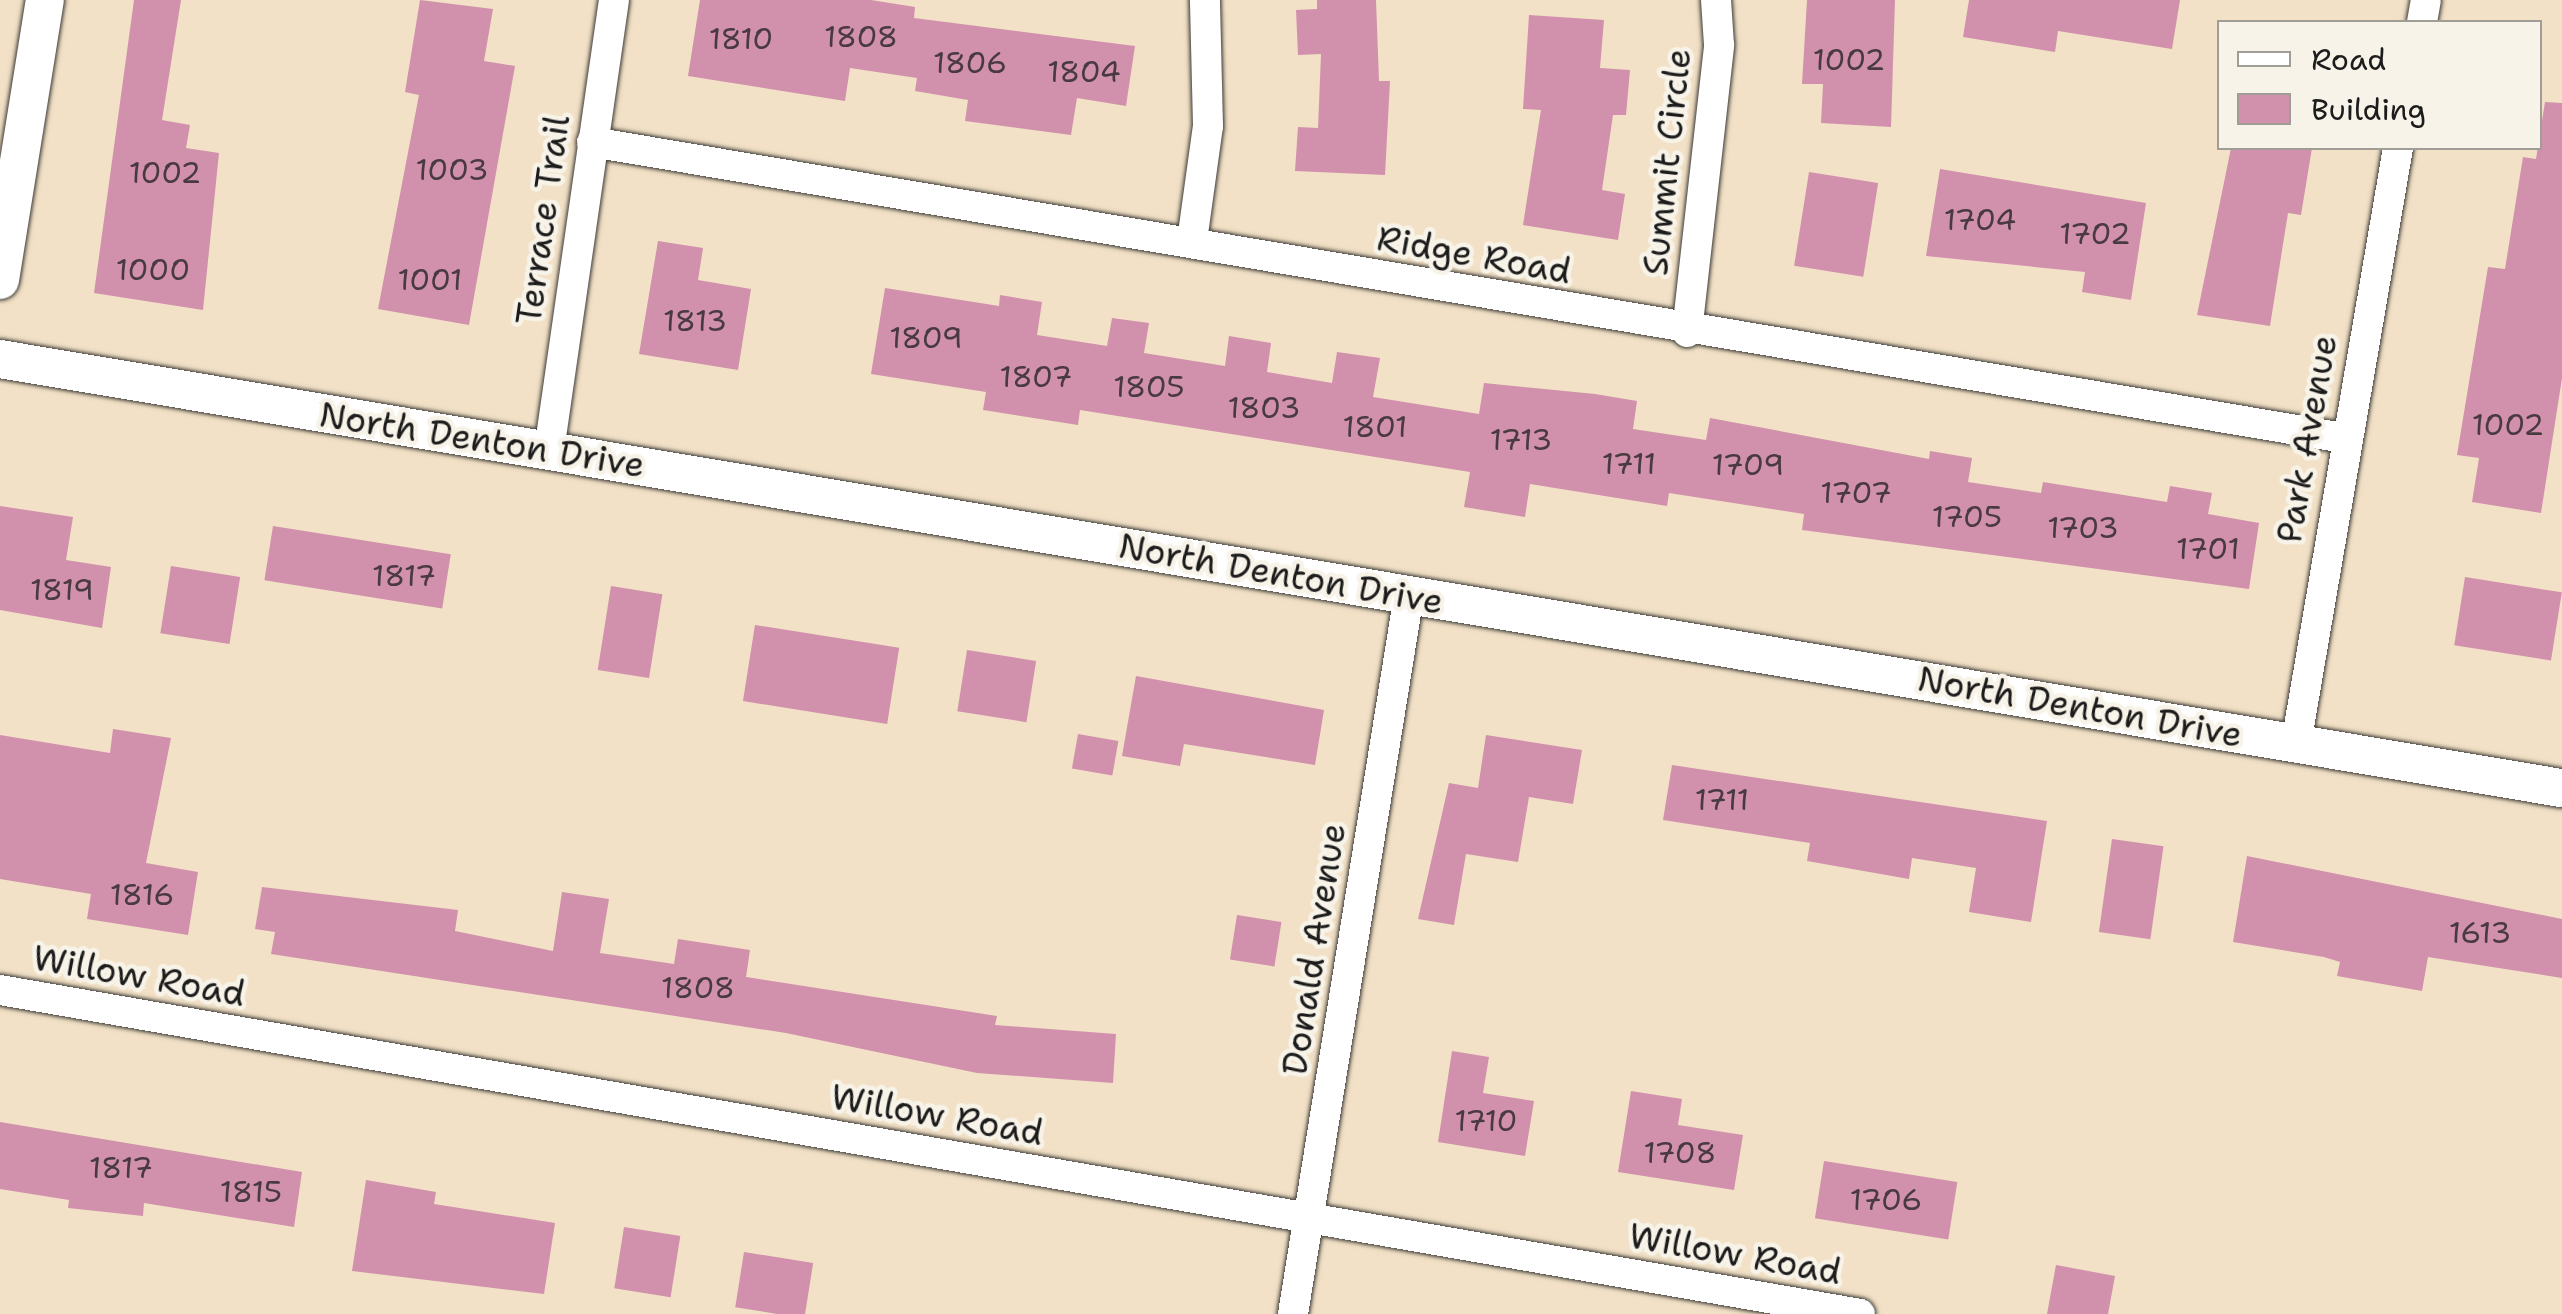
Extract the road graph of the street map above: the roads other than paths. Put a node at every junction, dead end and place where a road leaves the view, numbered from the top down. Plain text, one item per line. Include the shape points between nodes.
1 (45, 0) edge
2 (614, 0) edge
3 (1204, 0) edge
4 (1716, 0) edge
5 (592, 142) junction
6 (2398, 150) edge
7 (1192, 241) junction
8 (0, 280) edge
9 (1687, 332) junction
10 (0, 359) edge
11 (2343, 438) junction
12 (549, 451) junction
13 (1409, 595) junction
14 (2296, 744) junction
15 (2562, 788) edge
16 (0, 990) edge
17 (1308, 1218) junction
18 (1293, 1314) edge
19 (1860, 1314) edge

1 - 8 street
2 - 5 street, Terrace Trail
3 - 7 street via 1208,126
4 - 9 street, Summit Circle via 1719,45
5 - 7 street, Ridge Road
5 - 12 street, Terrace Trail
6 - 11 street, Park Avenue
7 - 9 street, Ridge Road
9 - 11 street, Ridge Road
10 - 12 street, North Denton Drive
11 - 14 street, Park Avenue
12 - 13 street, North Denton Drive
13 - 14 street, North Denton Drive
13 - 17 street, Donald Avenue
14 - 15 street, North Denton Drive
16 - 17 street, Willow Road
17 - 18 street, Donald Avenue
17 - 19 street, Willow Road

